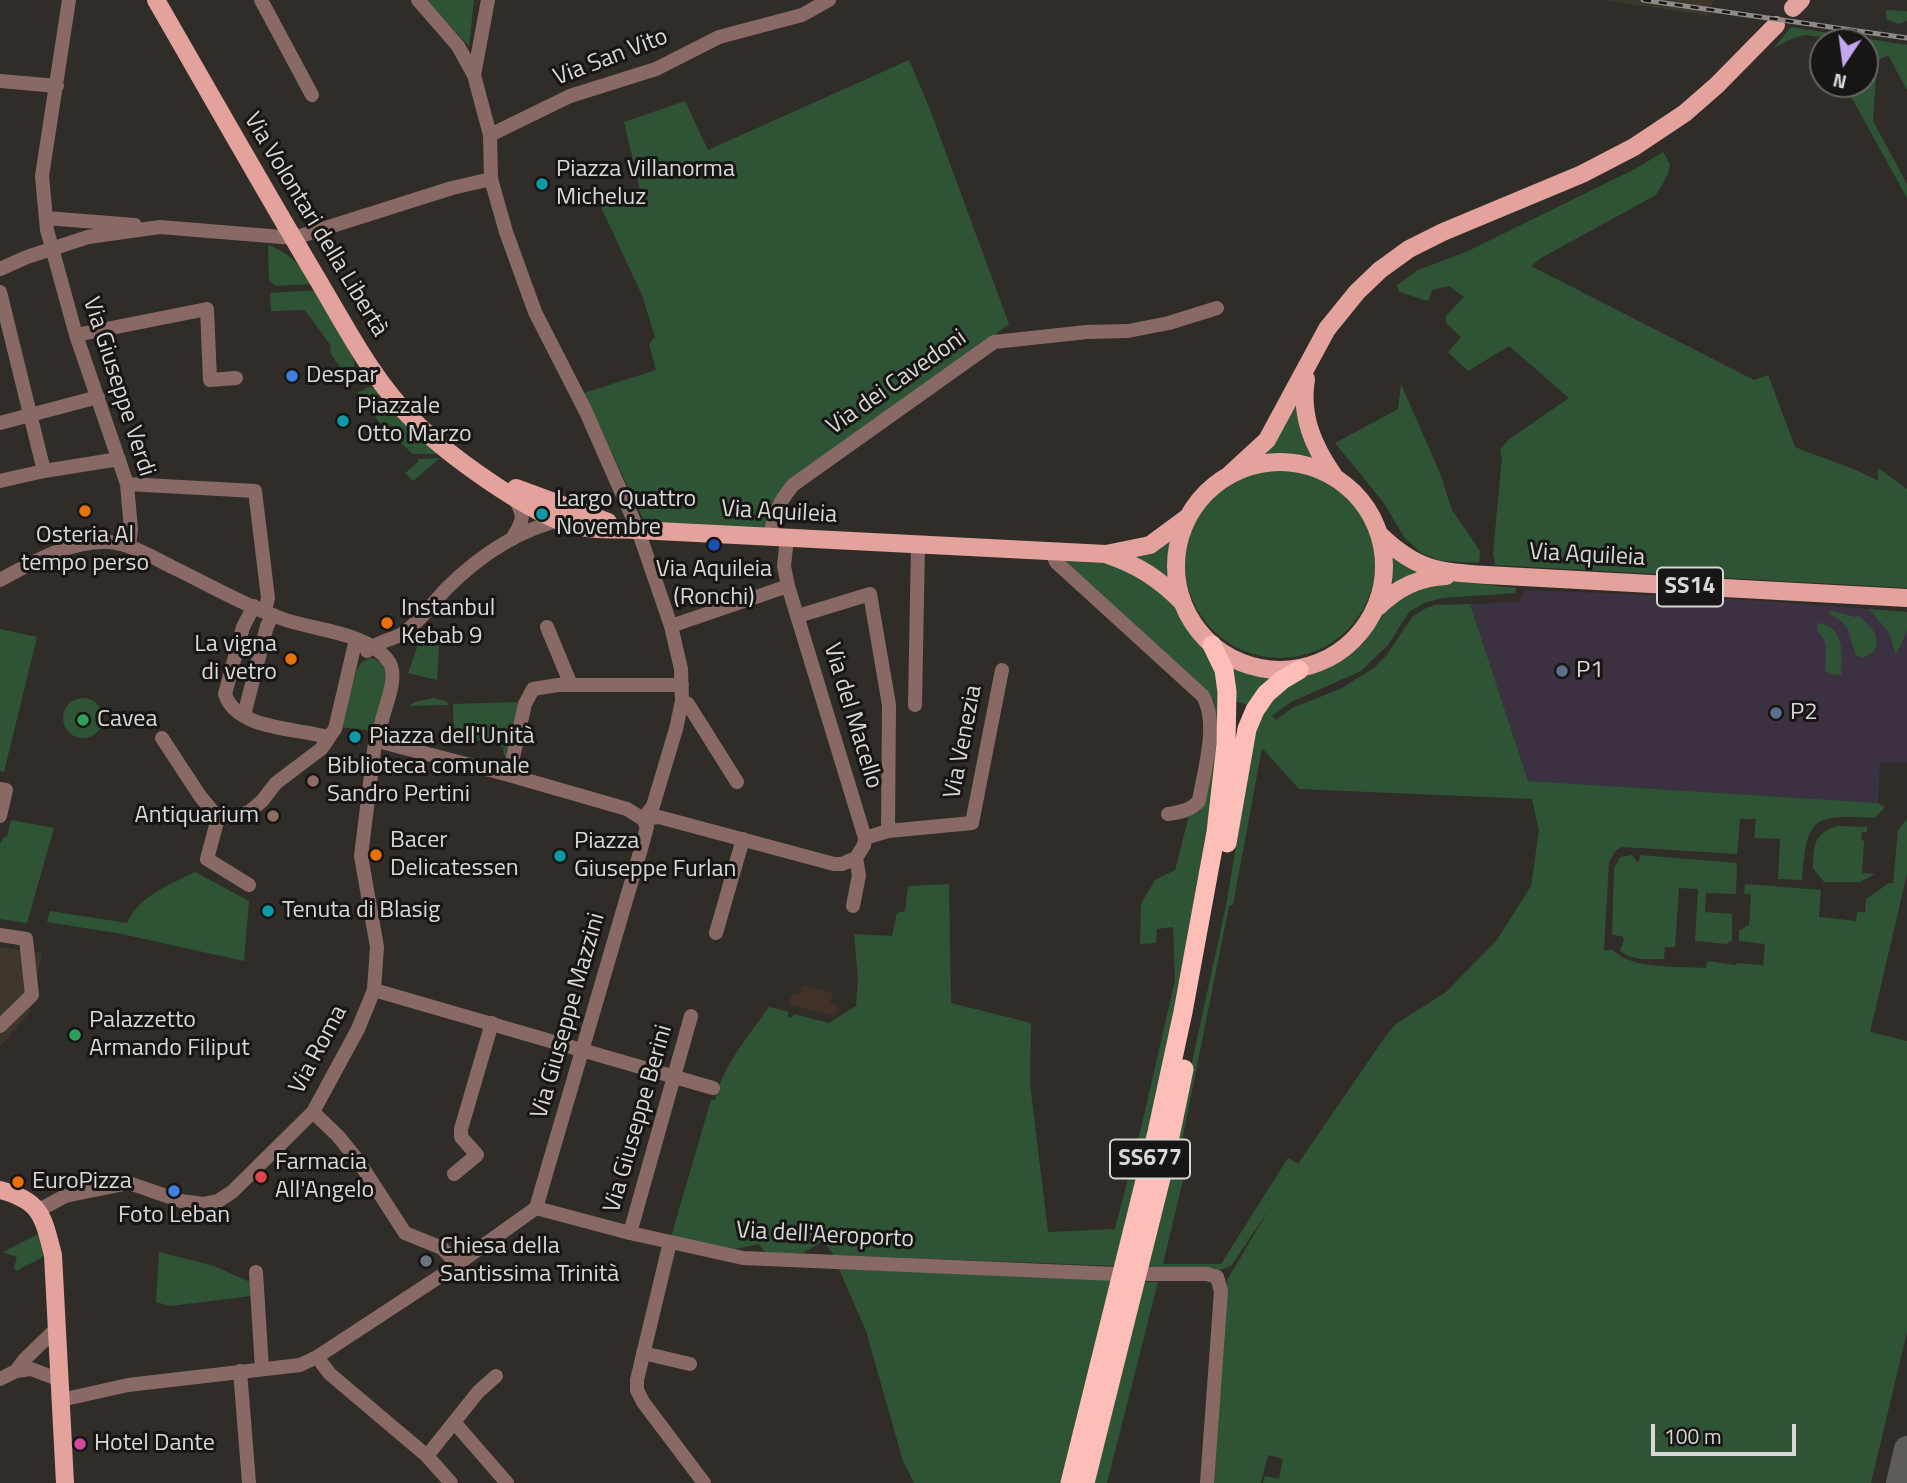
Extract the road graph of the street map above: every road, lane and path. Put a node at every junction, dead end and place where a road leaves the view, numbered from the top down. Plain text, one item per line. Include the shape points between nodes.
1 (69, 0) edge
2 (156, 0) edge
3 (261, 0) edge
4 (418, 0) edge
5 (488, 0) edge
6 (828, 0) edge
7 (1776, 25) dead end
8 (474, 75) junction
9 (0, 81) edge
10 (57, 86) junction
11 (312, 95) dead end
12 (490, 135) junction
13 (491, 179) junction
14 (46, 218) junction
15 (95, 222) junction
16 (160, 227) junction
17 (93, 237) junction
18 (294, 239) junction
19 (52, 249) junction
20 (0, 269) edge
21 (0, 292) edge
22 (1217, 308) dead end
23 (76, 335) junction
24 (1310, 362) junction
25 (236, 378) dead end
26 (98, 397) junction
27 (30, 413) junction
28 (0, 423) edge
29 (458, 458) junction
30 (119, 459) junction
31 (44, 471) junction
32 (1229, 475) junction
33 (1334, 476) junction
34 (0, 481) edge
35 (127, 484) junction
36 (514, 496) junction
37 (1188, 517) junction
38 (559, 521) junction
39 (610, 523) junction
40 (638, 530) junction
41 (1380, 535) junction
42 (778, 538) junction
43 (512, 539) junction
44 (129, 545) junction
45 (918, 545) junction
46 (1061, 553) junction
47 (1106, 554) junction
48 (1474, 575) junction
49 (0, 580) edge
50 (788, 586) junction
51 (1907, 598) edge
52 (1181, 601) junction
53 (1376, 610) junction
54 (265, 614) junction
55 (798, 617) junction
56 (246, 620) junction
57 (671, 625) junction
58 (547, 627) dead end
59 (356, 639) junction
60 (1212, 645) junction
61 (372, 647) junction
62 (353, 662) junction
63 (1002, 670) dead end
64 (1299, 670) junction
65 (571, 685) junction
66 (682, 685) junction
67 (682, 701) junction
68 (915, 705) dead end
69 (244, 715) junction
70 (327, 737) junction
71 (162, 738) dead end
72 (379, 739) junction
73 (509, 768) junction
74 (737, 782) dead end
75 (3, 790) edge
76 (1168, 814) dead end
77 (0, 816) edge
78 (218, 818) junction
79 (643, 819) junction
80 (888, 831) junction
81 (865, 838) junction
82 (743, 839) junction
83 (856, 858) junction
84 (249, 885) dead end
85 (853, 906) dead end
86 (716, 933) dead end
87 (0, 935) edge
88 (374, 990) junction
89 (691, 1016) dead end
90 (492, 1024) junction
91 (0, 1026) edge
92 (582, 1051) junction
93 (673, 1077) junction
94 (713, 1088) dead end
95 (313, 1112) junction
96 (453, 1174) dead end
97 (0, 1190) edge
98 (536, 1208) junction
99 (39, 1210) junction
100 (630, 1233) junction
101 (670, 1242) junction
102 (457, 1264) junction
103 (256, 1272) dead end
104 (1116, 1274) dead end
105 (1148, 1274) dead end
106 (56, 1329) junction
107 (58, 1352) junction
108 (643, 1353) junction
109 (317, 1357) junction
110 (690, 1364) dead end
111 (24, 1366) junction
112 (262, 1369) junction
113 (240, 1371) junction
114 (496, 1376) dead end
115 (0, 1379) edge
116 (60, 1381) junction
117 (61, 1400) junction
118 (454, 1422) junction
119 (428, 1456) junction
120 (65, 1483) edge
121 (249, 1483) edge
122 (451, 1483) edge
123 (507, 1483) edge
124 (704, 1483) edge
125 (1070, 1483) edge
126 (1085, 1483) edge
127 (1207, 1483) edge

1 - 10 street, Via Giuseppe Verdi
2 - 18 main road, Via Volontari della Libertà
3 - 11 street
4 - 8 street via 458,46
5 - 8 street
6 - 12 street, Via San Vito via 803,15 719,37 656,69 570,96
7 - 24 main road via 1693,106 1634,147 1582,174 1443,232 1395,260 1340,310
8 - 12 street, Via Giuseppe Mazzini
9 - 10 street
10 - 14 street, Via Giuseppe Verdi via 42,176
12 - 13 street, Via Giuseppe Mazzini
13 - 18 street
13 - 40 street, Via Giuseppe Mazzini via 535,312
14 - 15 street
14 - 19 street, Via Giuseppe Verdi
15 - 16 street
15 - 17 street
16 - 17 street
16 - 18 street
17 - 19 street
18 - 29 main road, Via Volontari della Libertà via 383,384 416,423
19 - 20 street
19 - 23 street, Via Giuseppe Verdi
21 - 27 street
22 - 42 street, Via dei Cavedoni via 1128,331 994,342 793,485 779,501 773,518
23 - 25 street via 207,309 210,380
23 - 26 street, Via Giuseppe Verdi
24 - 32 main road via 1267,440
24 - 33 main road via 1305,414 1310,436
26 - 27 street
26 - 30 street, Via Giuseppe Verdi
27 - 28 street
27 - 31 street
29 - 36 main road
29 - 39 main road via 516,488
30 - 31 street
30 - 35 street, Via Giuseppe Verdi
31 - 34 street
32 - 33 main road, SS14 via 1250,466 1288,462
32 - 37 main road, SS14 via 1206,493
33 - 41 main road, SS14 via 1362,501
35 - 44 street, Via Giuseppe Verdi
35 - 54 street via 255,491 268,598
36 - 38 main road
36 - 43 street via 523,516
37 - 47 main road, Via Aquileia / SS14 via 1150,545
37 - 52 main road, SS14 via 1176,560
38 - 39 street
38 - 40 main road
38 - 43 street
39 - 40 main road
40 - 42 main road, Via Aquileia
40 - 57 street, Via Giuseppe Mazzini
41 - 48 main road, Via Aquileia / SS14 via 1413,562
41 - 53 main road, SS14 via 1384,579
42 - 45 main road, Via Aquileia
42 - 50 street, Via del Macello
43 - 61 street via 458,577 405,633
44 - 49 street via 99,542 71,547
44 - 54 street
45 - 46 main road, Via Aquileia
45 - 68 street
46 - 47 main road, Via Aquileia / SS14
46 - 76 street via 1056,562 1203,696 1208,706 1210,729 1199,801 1183,812
47 - 52 main road, Via Aquileia / SS14 via 1153,575
48 - 51 main road, Via Aquileia / SS14
48 - 53 main road, Via Aquileia / SS14 via 1437,576 1405,585
50 - 55 street, Via del Macello
50 - 57 street
52 - 60 main road, SS14
53 - 64 main road, SS14 via 1353,642 1336,655
54 - 56 street
54 - 56 street
54 - 59 street
54 - 69 street
55 - 80 street via 870,594 889,705
55 - 81 street, Via del Macello
56 - 69 street via 225,694
57 - 66 street, Via Giuseppe Mazzini
58 - 65 street
59 - 61 street
59 - 62 street
60 - 64 main road, SS14 via 1258,668
60 - 125 highway, SS677 via 1224,670 1227,692 1216,832 1157,1132
61 - 62 street
61 - 72 street via 388,660 394,677
62 - 70 street via 335,729
63 - 80 street, Via Venezia via 972,823
64 - 126 highway, SS677 via 1266,694 1247,729 1163,1170
65 - 66 street
65 - 73 street via 543,685 530,691
66 - 67 street, Via Giuseppe Mazzini
67 - 74 street
67 - 79 street, Via Giuseppe Mazzini via 655,801
69 - 70 street via 256,723
70 - 78 street via 321,749 271,788 257,806 234,817
71 - 78 street
72 - 73 street via 393,746
72 - 88 street, Via Roma via 361,856 377,947
73 - 79 street via 627,809
75 - 77 street
78 - 84 street via 207,859
79 - 82 street via 659,817
79 - 92 street, Via Giuseppe Mazzini via 646,827 641,849
80 - 81 street, Via Venezia
81 - 83 street
82 - 83 street via 834,864
82 - 86 street
83 - 85 street via 859,875
87 - 91 street via 26,939 32,995
88 - 90 street
88 - 95 street, Via Roma
89 - 93 street, Via Giuseppe Berini
90 - 92 street
90 - 96 street via 461,1129 461,1136 477,1154
92 - 93 street
92 - 98 street, Via Giuseppe Mazzini
93 - 94 street
93 - 100 street, Via Giuseppe Berini
95 - 99 street, Via Roma via 218,1201 181,1201 129,1183 65,1196
95 - 102 street via 359,1162 405,1233 443,1248
97 - 99 main road via 19,1195
98 - 100 street, Via dell'Aeroporto
98 - 102 street
99 - 106 main road via 55,1274
100 - 101 street, Via dell'Aeroporto
101 - 104 street, Via dell'Aeroporto via 743,1258
101 - 108 street
102 - 109 street
103 - 112 street
105 - 127 street via 1207,1274 1217,1277 1221,1291
106 - 107 main road
106 - 111 street
107 - 111 street via 51,1359
107 - 116 main road
108 - 110 street
108 - 124 street via 637,1390
109 - 112 street via 300,1365
109 - 119 street via 330,1374
111 - 115 street
111 - 116 street
112 - 113 street
113 - 117 street via 128,1385
113 - 121 street
114 - 118 street
116 - 117 main road
117 - 120 main road
118 - 119 street
118 - 123 street
119 - 122 street

